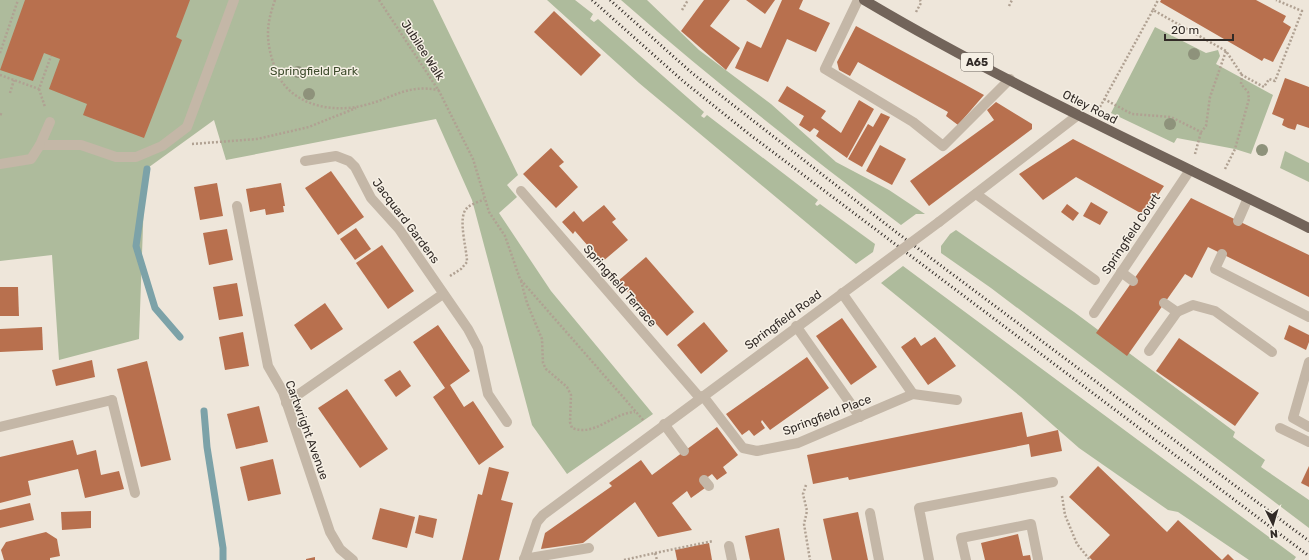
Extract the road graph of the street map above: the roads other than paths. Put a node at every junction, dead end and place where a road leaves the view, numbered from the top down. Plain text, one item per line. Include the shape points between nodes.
1 (234, 0) edge
2 (858, 0) edge
3 (864, 0) edge
4 (1010, 79) junction
5 (1078, 115) junction
6 (50, 122) dead end
7 (40, 145) junction
8 (305, 161) dead end
9 (0, 164) edge
10 (1190, 170) junction
11 (521, 191) dead end
12 (976, 194) junction
13 (1248, 198) junction
14 (237, 206) dead end
15 (1238, 221) dead end
16 (1309, 228) edge
17 (1222, 254) dead end
18 (1121, 272) junction
19 (1095, 280) dead end
20 (1133, 281) dead end
21 (842, 293) junction
22 (443, 294) junction
23 (1164, 303) dead end
24 (1177, 312) junction
25 (1094, 313) dead end
26 (1309, 317) edge
27 (796, 326) junction
28 (1150, 350) dead end
29 (1272, 352) dead end
30 (1309, 362) edge
31 (913, 394) junction
32 (702, 397) junction
33 (957, 400) dead end
34 (286, 403) junction
35 (860, 417) junction
36 (507, 422) dead end
37 (664, 424) junction
38 (0, 427) edge
39 (1309, 427) edge
40 (1280, 428) dead end
41 (1309, 442) edge
42 (684, 452) dead end
43 (1054, 482) road end
44 (135, 494) dead end
45 (870, 513) dead end
46 (729, 546) road end
47 (589, 548) dead end
48 (524, 559) edge
49 (1038, 559) dead end
50 (353, 560) edge
51 (732, 560) edge
52 (879, 560) edge
53 (930, 560) edge
54 (966, 560) edge

1 - 7 street via 187,127 162,146 136,157 116,157 81,145
2 - 4 street via 825,69 912,122 944,146
3 - 4 main road, Otley Road / A65
4 - 5 main road, Otley Road / A65
5 - 10 main road, Otley Road / A65
5 - 12 street, Springfield Road
6 - 7 street
7 - 9 street via 31,159
8 - 22 street, Jacquard Gardens via 336,156 352,164 371,198 399,229
10 - 13 main road, Otley Road / A65
10 - 18 street, Springfield Court
11 - 32 street, Springfield Terrace
12 - 19 street
12 - 21 street, Springfield Road, bridge
13 - 15 street
13 - 16 main road, Otley Road / A65
14 - 34 street, Cartwright Avenue via 268,366 283,392
17 - 26 street via 1215,269
18 - 20 street
18 - 25 street, Springfield Court
21 - 27 street, Springfield Road
21 - 31 street
22 - 34 street
22 - 36 street, Jacquard Gardens via 478,348 488,394
23 - 24 street
24 - 28 street
24 - 29 street via 1193,305 1215,311
27 - 32 street, Springfield Road
27 - 35 street
30 - 39 street via 1293,418
31 - 33 street
31 - 35 street, Springfield Place
32 - 35 street, Springfield Place via 743,448 758,451 798,443
32 - 37 street, Springfield Road
34 - 50 street, Cartwright Avenue via 330,532 340,549
37 - 42 street
37 - 48 street, Springfield Road via 543,515 537,522
38 - 44 street via 112,400
40 - 41 street
43 - 53 street via 919,508
45 - 52 street
46 - 51 street
47 - 48 street
49 - 54 street via 1031,524 961,538

